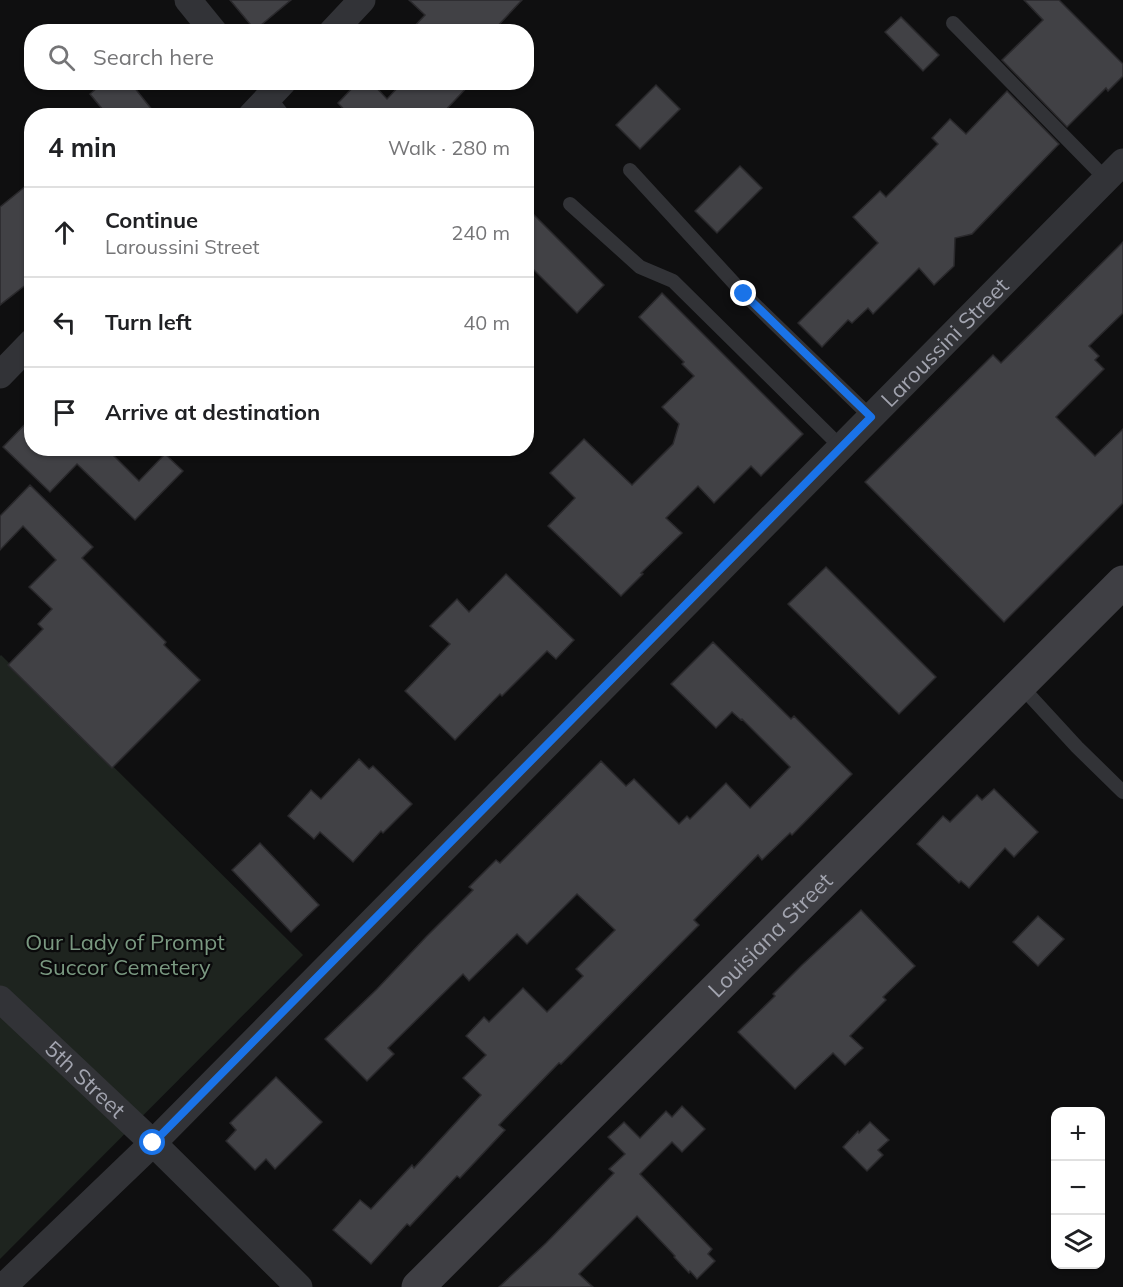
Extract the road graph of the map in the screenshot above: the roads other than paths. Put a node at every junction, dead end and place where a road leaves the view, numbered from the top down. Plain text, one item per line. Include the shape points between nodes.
1 (188, 0) edge
2 (362, 0) edge
3 (953, 23) dead end
4 (208, 24) edge
5 (340, 24) edge
6 (630, 170) dead end
7 (1114, 171) edge
8 (570, 204) dead end
9 (24, 350) edge
10 (0, 375) edge
11 (871, 417) junction
12 (841, 447) junction
13 (1123, 582) edge
14 (1020, 685) junction
15 (1123, 792) edge
16 (0, 999) edge
17 (153, 1143) junction
18 (3, 1287) edge
19 (299, 1287) edge
20 (418, 1287) edge

1 - 4 street
2 - 5 street
3 - 7 lane
6 - 11 lane via 744,294
7 - 11 street, Laroussini Street
8 - 12 lane via 640,267 673,281
9 - 10 street
11 - 12 street, Laroussini Street
12 - 17 street, Laroussini Street
13 - 14 main road, Louisiana Street
14 - 15 lane
14 - 20 main road, Louisiana Street
16 - 17 street, 5th Street
17 - 18 street, Laroussini Street
17 - 19 street, 5th Street

